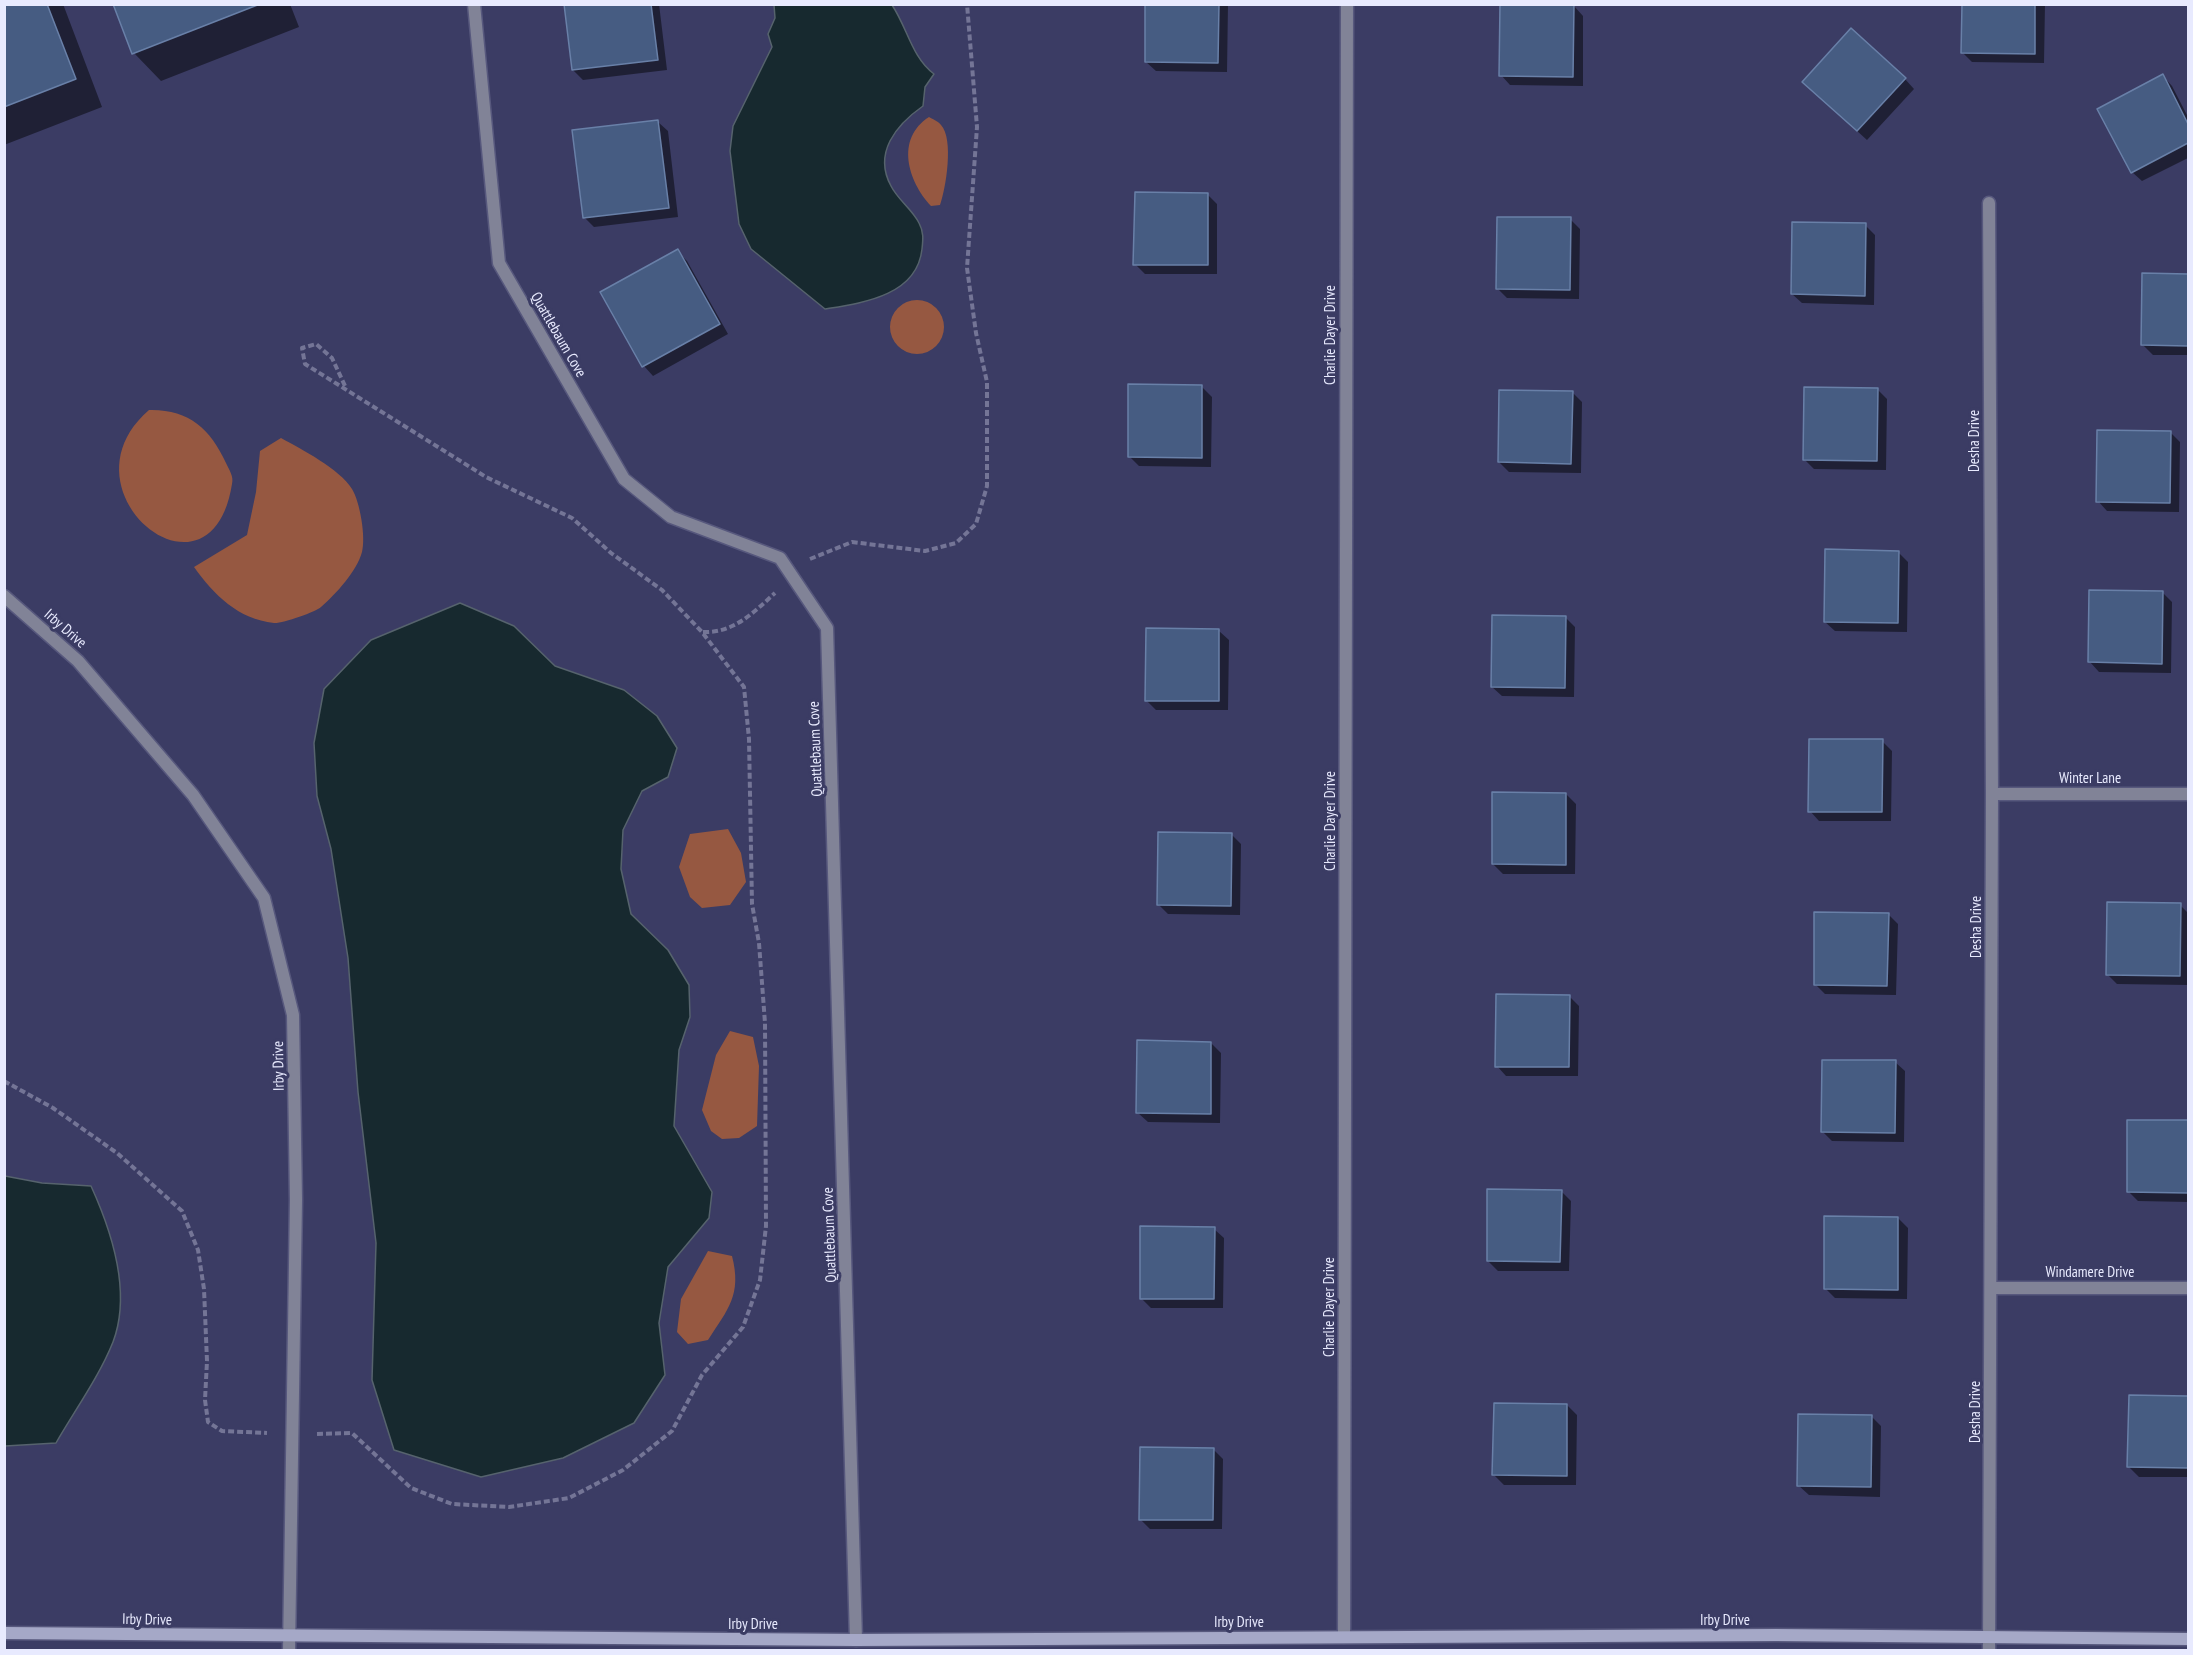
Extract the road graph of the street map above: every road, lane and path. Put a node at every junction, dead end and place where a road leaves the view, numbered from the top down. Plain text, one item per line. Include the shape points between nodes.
1 (474, 4) edge
2 (967, 4) edge
3 (1347, 4) edge
4 (1989, 202) dead end
5 (346, 388) junction
6 (793, 576) junction
7 (4, 596) edge
8 (702, 632) junction
9 (1992, 794) junction
10 (2188, 794) edge
11 (4, 1081) edge
12 (1992, 1288) junction
13 (2188, 1288) edge
14 (222, 1431) dead end
15 (352, 1433) dead end
16 (4, 1633) edge
17 (289, 1636) junction
18 (1344, 1637) junction
19 (2188, 1639) edge
20 (856, 1640) junction
21 (1989, 1645) edge
22 (289, 1650) edge

1 - 6 street, Quattlebaum Cove via 499,263 624,479 671,517 780,558
2 - 6 path via 977,128 967,268 987,382 987,486 976,524 956,543 925,551 852,542 806,560
3 - 18 street, Charlie Dayer Drive
4 - 9 street, Desha Drive
5 - 5 path via 305,364 302,348 316,344 332,358
5 - 8 path via 486,477 572,518 662,590
6 - 8 path via 747,619 721,633
6 - 20 street, Quattlebaum Cove via 827,628
7 - 17 street, Irby Drive via 78,661 193,795 264,898 293,1015 296,1200
8 - 15 path via 744,687 751,894 765,1023 766,1226 760,1280 743,1327 702,1375 672,1431 623,1470 568,1498 509,1507 452,1503 411,1488
9 - 10 street, Winter Lane
9 - 12 street, Desha Drive
11 - 14 path via 53,1108 117,1154 182,1211 198,1250 204,1289 208,1422
12 - 13 street, Windamere Drive
12 - 21 street, Desha Drive
16 - 17 street, Irby Drive
17 - 20 street, Irby Drive
17 - 22 street
18 - 20 street, Irby Drive
18 - 21 street, Irby Drive via 1776,1635
19 - 21 street, Irby Drive

